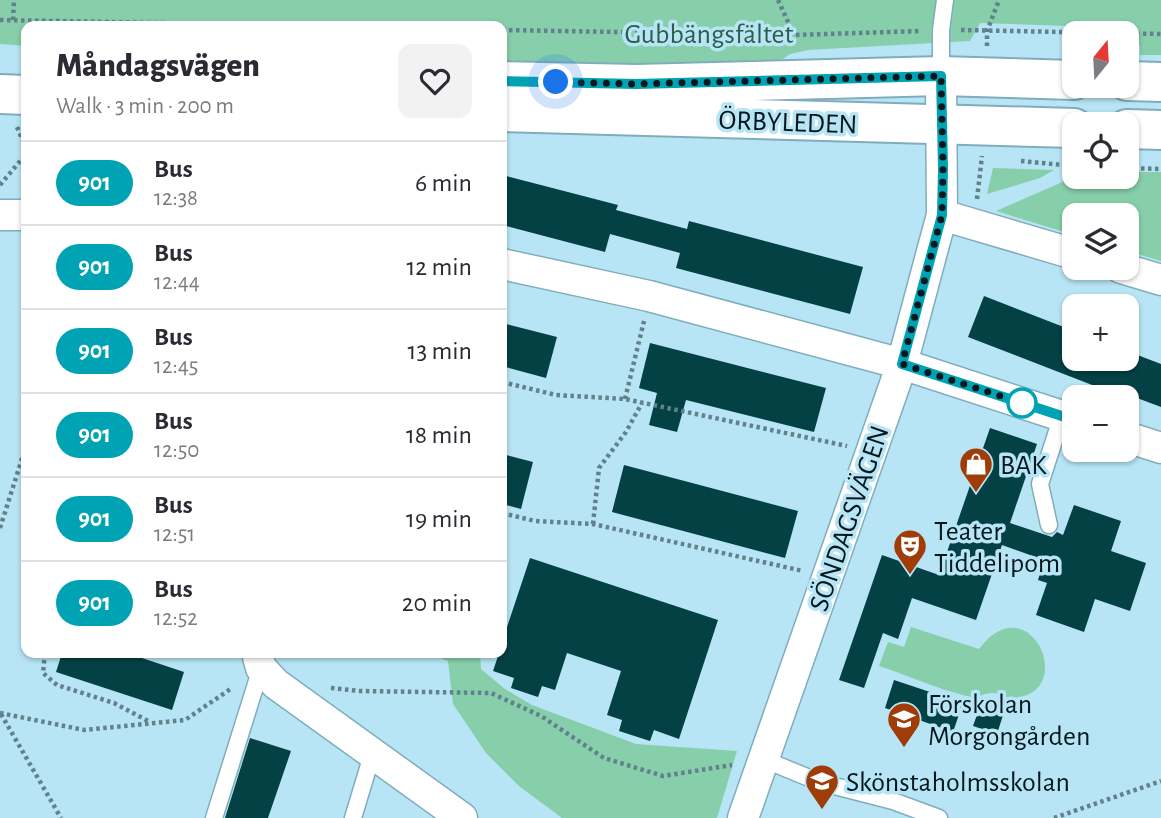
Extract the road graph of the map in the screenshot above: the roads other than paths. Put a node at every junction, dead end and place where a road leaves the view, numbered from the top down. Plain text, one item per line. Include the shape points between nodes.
1 (945, 0) edge
2 (0, 69) edge
3 (21, 70) edge
4 (941, 76) junction
5 (1062, 80) edge
6 (507, 81) edge
7 (1139, 81) edge
8 (1161, 82) edge
9 (507, 112) edge
10 (941, 125) junction
11 (1062, 128) edge
12 (1139, 129) edge
13 (1161, 130) edge
14 (0, 215) edge
15 (21, 215) edge
16 (942, 215) junction
17 (1062, 250) edge
18 (507, 265) edge
19 (1139, 273) edge
20 (1161, 280) edge
21 (902, 364) junction
22 (1062, 416) edge
23 (1062, 432) edge
24 (1139, 441) edge
25 (1161, 448) edge
26 (1048, 525) dead end
27 (259, 660) edge
28 (372, 755) junction
29 (763, 759) junction
30 (214, 818) edge
31 (353, 818) edge
32 (462, 818) edge
33 (743, 818) edge
34 (939, 818) edge

1 - 4 lane
2 - 3 main road
4 - 5 main road, ÖRBYLEDEN
4 - 6 main road, ÖRBYLEDEN via 636,84
4 - 10 street, SÖNDAGSVÄGEN
7 - 8 main road
9 - 10 main road, ÖRBYLEDEN
10 - 11 main road, ÖRBYLEDEN
10 - 16 street, SÖNDAGSVÄGEN
12 - 13 main road
14 - 15 street
16 - 17 street
16 - 21 street, SÖNDAGSVÄGEN
18 - 21 street via 649,296
19 - 20 street
21 - 22 street
21 - 29 street, SÖNDAGSVÄGEN
23 - 26 lane via 1040,484
24 - 25 street
27 - 28 street via 276,684
27 - 30 lane
28 - 31 lane
28 - 32 street
29 - 33 street, SÖNDAGSVÄGEN
29 - 34 lane via 819,782

